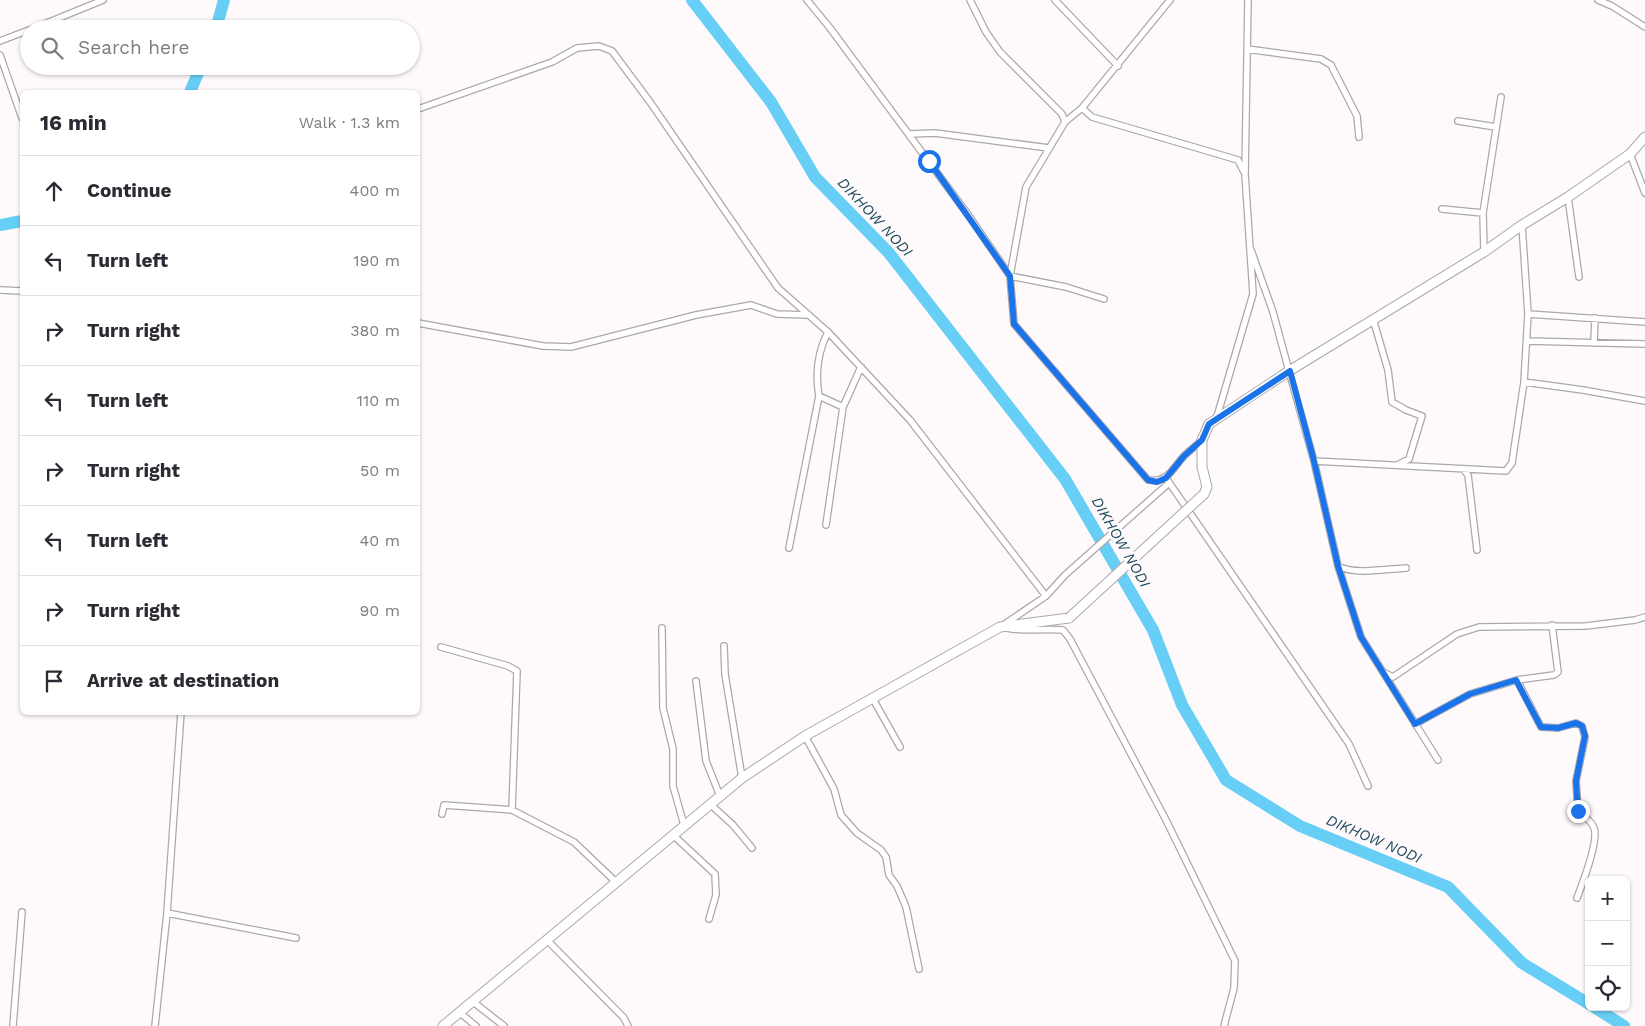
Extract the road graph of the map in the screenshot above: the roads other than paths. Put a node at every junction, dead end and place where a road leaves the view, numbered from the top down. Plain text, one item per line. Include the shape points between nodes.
1 (104, 0) edge
2 (807, 0) edge
3 (970, 0) edge
4 (1054, 0) edge
5 (1170, 0) edge
6 (1248, 0) edge
7 (1598, 0) edge
8 (54, 20) edge
9 (1645, 27) edge
10 (20, 34) edge
11 (0, 42) edge
12 (1247, 49) junction
13 (0, 55) edge
14 (1118, 66) junction
15 (1501, 97) dead end
16 (420, 108) edge
17 (1082, 108) junction
18 (20, 112) edge
19 (1458, 121) dead end
20 (1065, 122) junction
21 (1496, 127) junction
22 (909, 134) junction
23 (1359, 137) dead end
24 (1645, 137) edge
25 (1049, 148) junction
26 (1630, 154) junction
27 (1245, 174) junction
28 (1645, 192) edge
29 (1568, 197) junction
30 (1442, 209) dead end
31 (1483, 213) junction
32 (1522, 225) junction
33 (1251, 250) junction
34 (1484, 252) junction
35 (1010, 276) junction
36 (1579, 277) dead end
37 (0, 290) edge
38 (20, 291) edge
39 (1104, 299) dead end
40 (1528, 314) junction
41 (809, 316) junction
42 (1373, 318) junction
43 (1596, 318) junction
44 (1645, 322) edge
45 (420, 323) edge
46 (828, 332) junction
47 (1527, 341) junction
48 (1594, 343) junction
49 (1645, 344) edge
50 (861, 367) junction
51 (1290, 371) junction
52 (1524, 382) junction
53 (819, 396) junction
54 (1645, 401) edge
55 (843, 407) junction
56 (1216, 420) junction
57 (1202, 440) junction
58 (1314, 461) junction
59 (1399, 464) junction
60 (1463, 469) junction
61 (1168, 481) junction
62 (826, 525) dead end
63 (789, 548) dead end
64 (1477, 550) dead end
65 (1338, 566) junction
66 (1406, 568) dead end
67 (1046, 596) junction
68 (1645, 617) edge
69 (1552, 625) junction
70 (1000, 627) junction
71 (662, 628) dead end
72 (724, 646) dead end
73 (441, 647) dead end
74 (1385, 673) junction
75 (1516, 680) junction
76 (696, 681) dead end
77 (873, 699) junction
78 (181, 715) edge
79 (1415, 724) junction
80 (806, 736) junction
81 (900, 747) dead end
82 (1438, 760) dead end
83 (742, 778) junction
84 (1368, 786) dead end
85 (720, 796) junction
86 (710, 804) junction
87 (512, 810) junction
88 (442, 814) dead end
89 (684, 825) junction
90 (673, 835) junction
91 (752, 848) dead end
92 (617, 883) junction
93 (1577, 898) dead end
94 (22, 912) dead end
95 (166, 913) junction
96 (709, 919) dead end
97 (296, 938) dead end
98 (547, 940) junction
99 (919, 970) dead end
100 (472, 1001) junction
101 (459, 1012) junction
102 (13, 1026) edge
103 (155, 1026) edge
104 (443, 1026) edge
105 (476, 1026) edge
106 (504, 1026) edge
107 (628, 1026) edge
108 (1224, 1026) edge

1 - 8 street
2 - 22 street
3 - 20 street via 1000,52 1062,114
4 - 14 street
5 - 14 street
6 - 12 street
7 - 9 street
10 - 11 street
12 - 23 street via 1322,59 1331,65 1357,116
12 - 27 street
13 - 18 street
14 - 17 street
15 - 21 street
16 - 41 street via 552,62 577,48 599,46 612,50 778,288
17 - 20 street
17 - 27 street via 1092,118 1238,160
19 - 21 street
20 - 25 street
21 - 31 street
22 - 25 street via 935,133
22 - 35 street
24 - 26 main road
25 - 35 street via 1026,187
26 - 28 street
26 - 29 main road
27 - 33 street
29 - 32 main road
29 - 36 street
30 - 31 street
31 - 34 street
32 - 34 main road
32 - 40 street
33 - 51 street
33 - 56 street via 1253,294
34 - 42 main road
35 - 39 street via 1066,287
35 - 61 street via 1014,324 1148,480
37 - 38 street
40 - 43 street
40 - 47 street
41 - 45 street via 777,314 751,305 696,315 572,347 543,346
41 - 46 street
42 - 51 main road
42 - 59 street via 1388,370 1392,402 1422,416 1409,459
43 - 44 street
43 - 48 street
46 - 50 street
46 - 53 street via 820,346 815,376
47 - 48 street
47 - 52 street
48 - 49 street
50 - 55 street
50 - 67 street via 910,420
51 - 56 main road
51 - 58 street
52 - 54 street
52 - 60 street via 1512,463 1506,471
53 - 55 street
53 - 63 street
55 - 62 street
56 - 57 main road via 1209,424
57 - 61 street via 1184,456
57 - 70 main road, bridge via 1204,494 1069,618
58 - 59 street
58 - 65 street
59 - 60 street
60 - 64 street via 1468,475
61 - 67 street
61 - 84 street via 1348,744
65 - 66 street via 1354,571
65 - 74 street via 1361,637
67 - 70 street
68 - 69 street via 1586,626
69 - 74 street via 1479,627 1457,634 1392,677
69 - 75 street via 1558,672
70 - 77 main road
70 - 108 street via 1022,631 1063,630 1070,640 1166,820 1235,960 1234,988
71 - 89 street via 664,708 673,749 673,786
72 - 83 street via 725,674
73 - 87 street via 517,671
74 - 79 street
75 - 79 street via 1470,694
75 - 93 street via 1541,727 1558,728 1576,723 1582,726 1585,736 1576,781 1578,811 1596,831
76 - 85 street via 706,762
77 - 80 main road
77 - 81 street
78 - 95 street
79 - 82 street
80 - 83 main road
80 - 99 street via 834,790 841,815 886,857 889,875 906,907
83 - 85 main road
85 - 86 main road
86 - 89 main road
86 - 91 street via 733,824
87 - 88 street via 444,805
87 - 92 street via 574,842
89 - 90 main road
90 - 92 main road
90 - 96 street via 715,874 716,895
92 - 98 main road
94 - 102 street
95 - 97 street
95 - 103 street
98 - 100 main road
98 - 107 street via 624,1018
100 - 101 main road
100 - 106 street
101 - 104 main road
101 - 105 street

